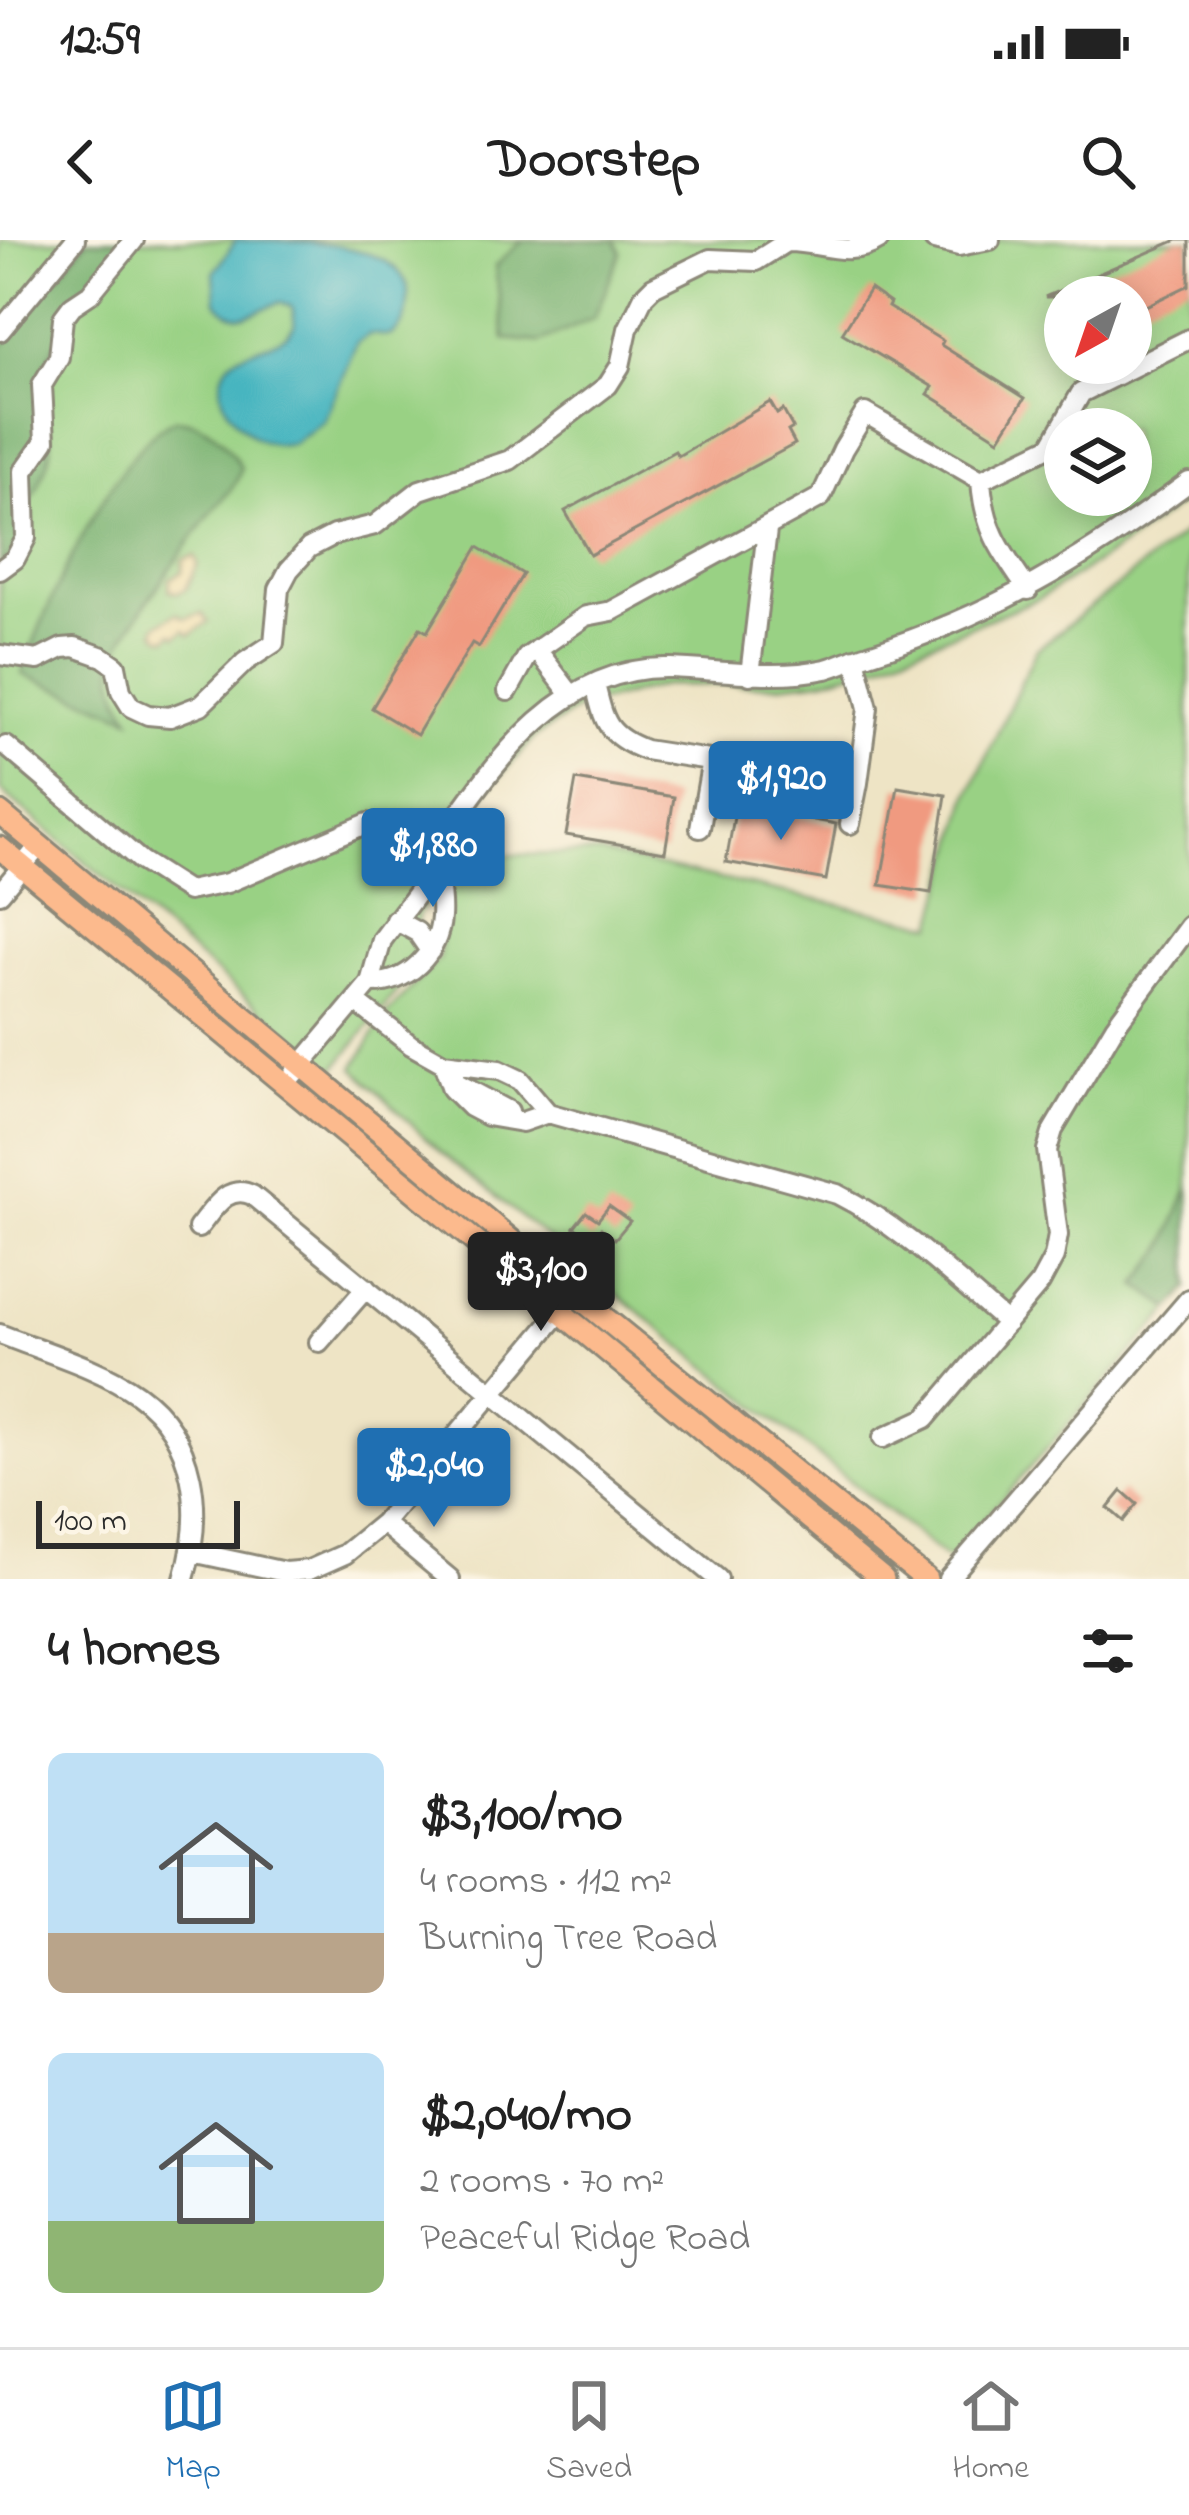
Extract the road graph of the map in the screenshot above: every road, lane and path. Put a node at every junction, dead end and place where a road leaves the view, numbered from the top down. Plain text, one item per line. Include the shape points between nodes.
1 (75, 240) edge
2 (134, 240) edge
3 (879, 240) edge
4 (934, 240) edge
5 (990, 240) edge
6 (0, 331) edge
7 (1189, 339) edge
8 (981, 480) junction
9 (1189, 482) edge
10 (767, 530) junction
11 (0, 570) edge
12 (1028, 590) junction
13 (537, 650) junction
14 (0, 655) edge
15 (855, 658) junction
16 (750, 675) junction
17 (595, 684) junction
18 (508, 691) dead end
19 (572, 696) junction
20 (6, 746) dead end
21 (712, 760) junction
22 (858, 782) junction
23 (0, 813) edge
24 (850, 824) dead end
25 (700, 828) dead end
26 (39, 846) junction
27 (0, 848) edge
28 (435, 848) junction
29 (22, 866) junction
30 (436, 869) junction
31 (0, 893) edge
32 (395, 920) junction
33 (1189, 926) edge
34 (430, 951) junction
35 (370, 982) junction
36 (355, 1001) junction
37 (302, 1064) junction
38 (447, 1071) junction
39 (507, 1074) junction
40 (286, 1083) junction
41 (491, 1112) junction
42 (540, 1115) junction
43 (198, 1228) dead end
44 (366, 1288) junction
45 (575, 1294) junction
46 (1189, 1299) edge
47 (560, 1312) junction
48 (1007, 1324) junction
49 (0, 1334) edge
50 (320, 1342) dead end
51 (492, 1393) junction
52 (883, 1438) dead end
53 (383, 1523) junction
54 (192, 1552) junction
55 (960, 1575) edge
56 (184, 1579) edge
57 (450, 1579) edge
58 (718, 1579) edge
59 (884, 1579) edge
60 (926, 1579) edge

1 - 6 street
2 - 11 street via 63,319 59,357 42,385 45,441 24,471 26,538
3 - 14 street via 850,250 786,242 757,260 710,259 653,287 628,329 620,366 598,395 510,460 420,490 375,525 309,548 280,589 274,643 195,708 163,717 139,711 123,697 116,666 83,649 38,660
4 - 5 street
7 - 8 street via 1082,393 1051,446
8 - 10 street via 865,413 821,497
8 - 12 street via 983,515
9 - 12 street
10 - 13 street via 612,611 586,616
10 - 16 street
12 - 15 street
13 - 18 street
13 - 19 street
15 - 16 street via 819,670
15 - 22 street via 868,708
16 - 17 street via 666,668
17 - 19 street
17 - 21 street via 603,716 621,741
19 - 28 street via 517,736
20 - 28 street via 188,891 227,883 368,823
21 - 22 street
21 - 25 street
22 - 24 street
23 - 26 main road
26 - 29 street
26 - 37 main road
27 - 29 main road
28 - 30 street
29 - 31 street
29 - 40 main road
30 - 32 street
30 - 34 street via 442,913
32 - 34 street
32 - 35 street
33 - 48 street via 1115,1026 1053,1130 1047,1150 1054,1257
34 - 35 street via 409,973
35 - 36 street
36 - 37 street
36 - 38 street
37 - 40 street
37 - 45 main road
38 - 39 street via 472,1064
38 - 41 street via 470,1107
39 - 41 street
39 - 42 street via 538,1097
40 - 47 main road
41 - 42 street via 522,1122
42 - 48 street via 837,1194 905,1236
43 - 44 street via 240,1190
44 - 50 street
44 - 51 street
45 - 47 street
45 - 60 main road
46 - 55 street
47 - 51 street
47 - 59 main road
48 - 52 street via 926,1418
49 - 54 street via 127,1388 165,1422 192,1480
51 - 53 street
51 - 58 street
53 - 54 street via 310,1570 274,1571
53 - 57 street
54 - 56 street

